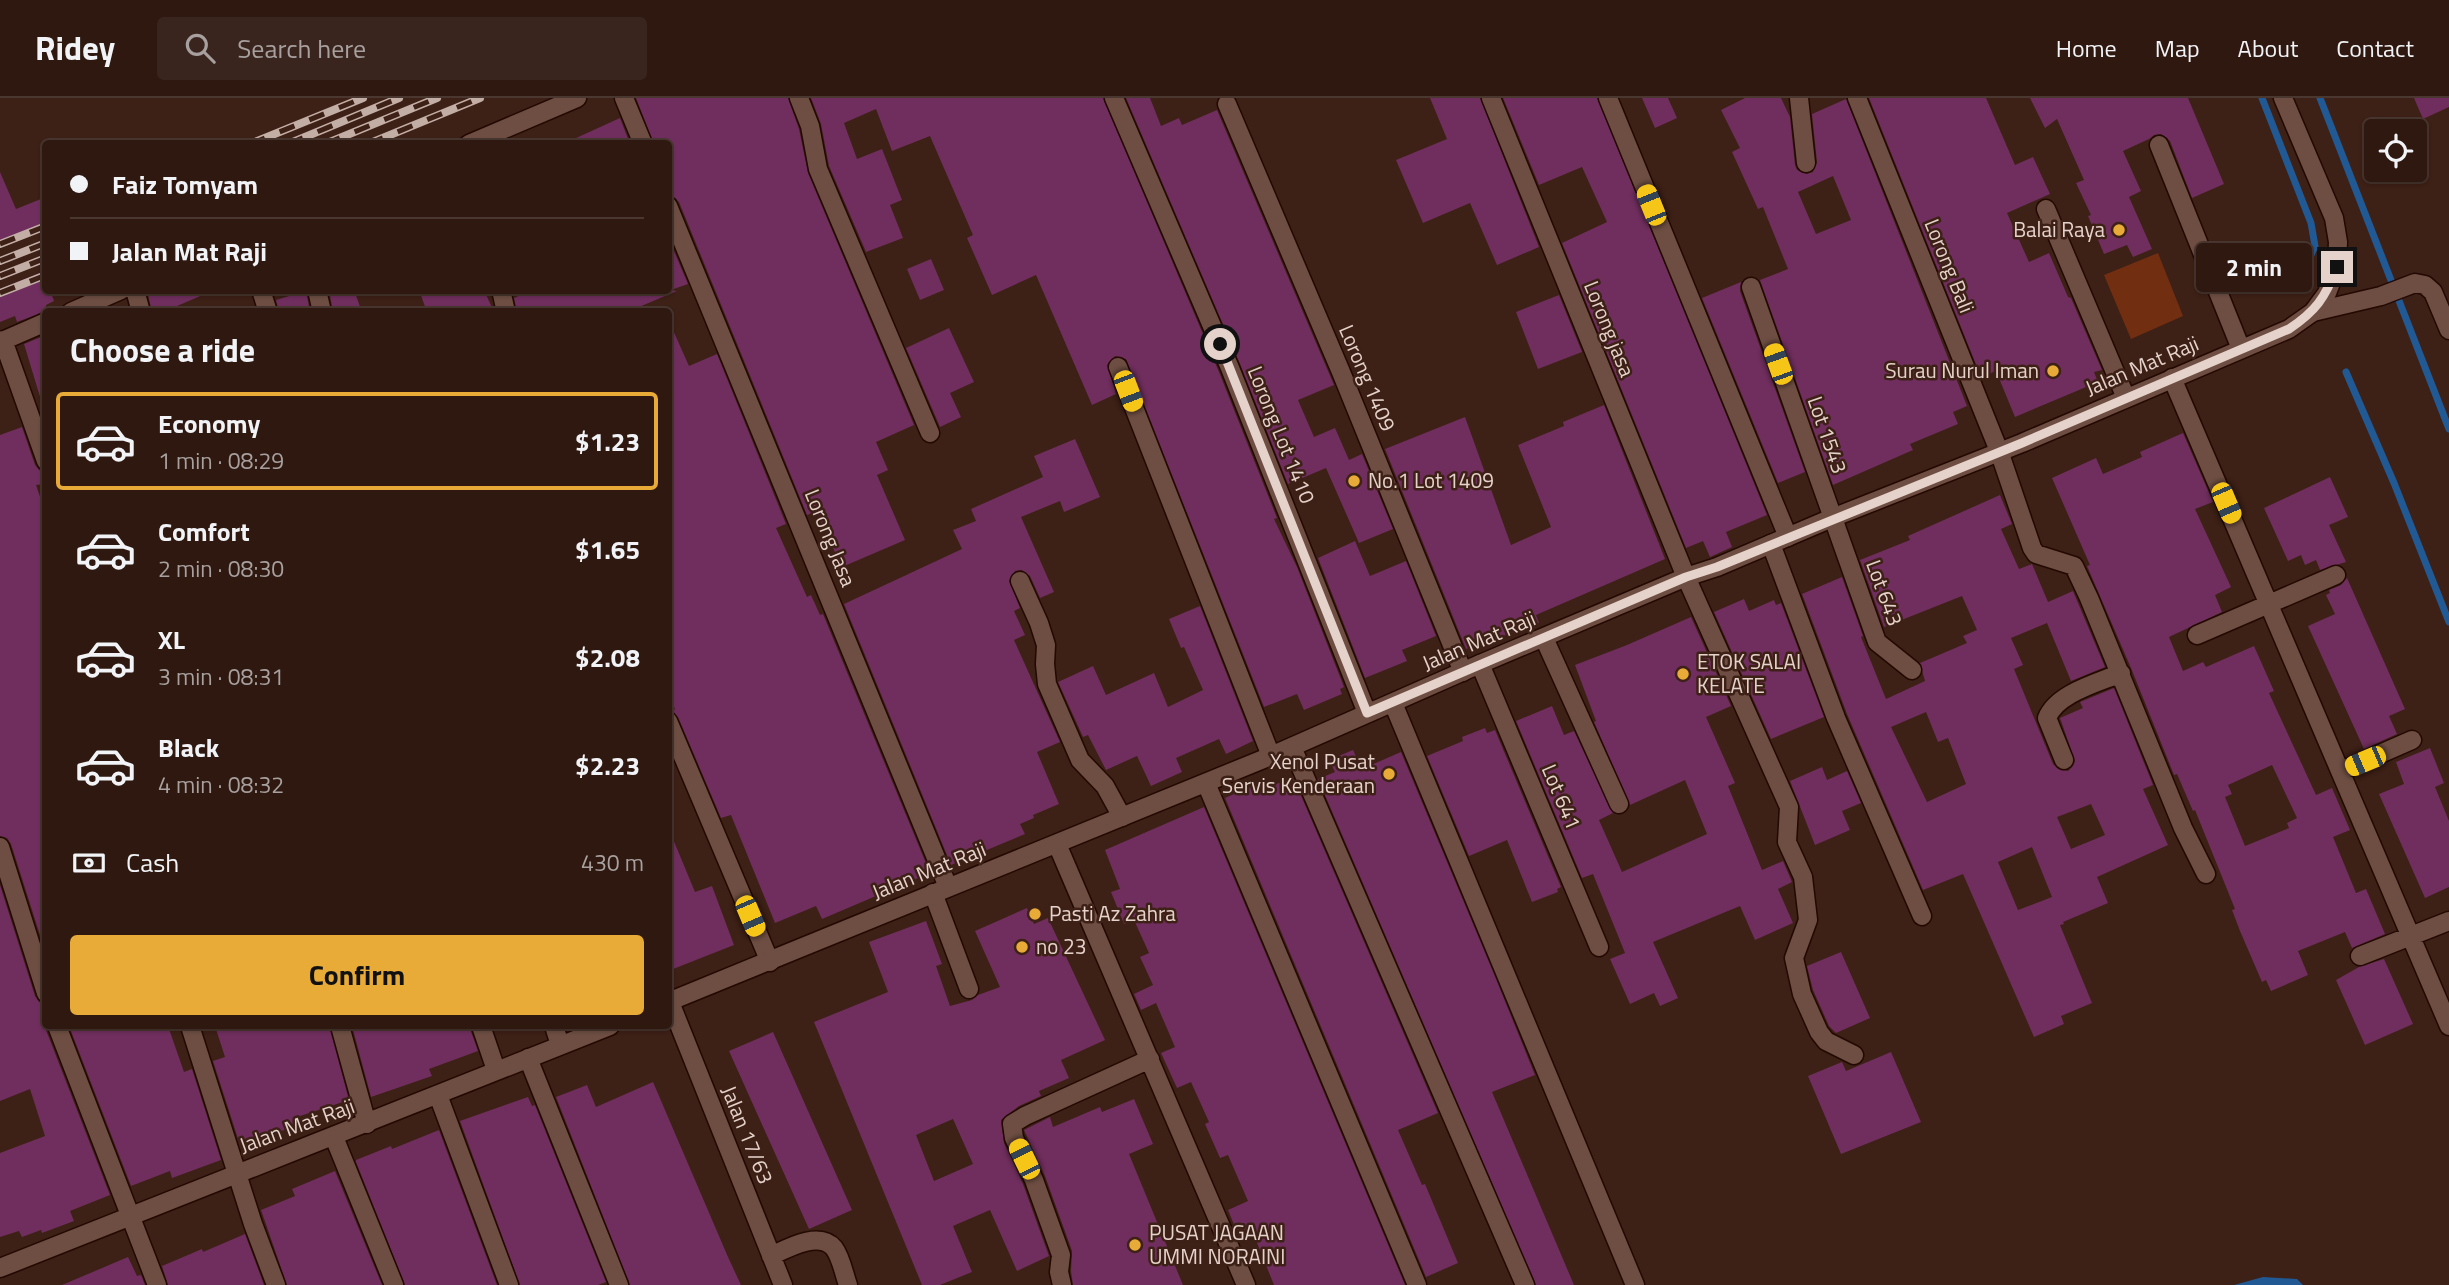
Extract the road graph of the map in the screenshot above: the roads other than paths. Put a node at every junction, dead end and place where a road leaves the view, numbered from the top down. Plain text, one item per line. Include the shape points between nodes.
1 (577, 98) edge
2 (624, 98) edge
3 (799, 98) edge
4 (1114, 98) edge
5 (1490, 98) edge
6 (1608, 98) edge
7 (1799, 98) edge
8 (1857, 98) edge
9 (2283, 98) edge
10 (1227, 104) dead end
11 (478, 140) edge
12 (641, 140) edge
13 (2159, 145) dead end
14 (1806, 163) dead end
15 (2046, 209) dead end
16 (672, 216) edge
17 (1751, 288) dead end
18 (112, 294) edge
19 (80, 308) edge
20 (2313, 312) junction
21 (42, 325) edge
22 (2449, 330) edge
23 (2, 341) edge
24 (2241, 349) junction
25 (1118, 367) dead end
26 (2172, 378) junction
27 (2126, 398) junction
28 (930, 433) dead end
29 (42, 450) edge
30 (1999, 451) junction
31 (1832, 518) junction
32 (1779, 540) junction
33 (2336, 575) dead end
34 (1686, 577) junction
35 (1020, 581) dead end
36 (2269, 603) junction
37 (2197, 635) dead end
38 (1544, 638) junction
39 (1480, 664) junction
40 (1912, 670) dead end
41 (1463, 672) junction
42 (2121, 673) junction
43 (1393, 703) junction
44 (1367, 713) junction
45 (672, 730) edge
46 (2412, 740) dead end
47 (1292, 747) junction
48 (1270, 756) junction
49 (2064, 760) dead end
50 (2341, 771) junction
51 (1206, 783) junction
52 (1619, 804) dead end
53 (1122, 817) junction
54 (1057, 844) junction
55 (0, 847) edge
56 (2206, 874) dead end
57 (941, 890) junction
58 (1922, 916) dead end
59 (2449, 921) edge
60 (2412, 936) junction
61 (1599, 947) dead end
62 (2360, 956) dead end
63 (770, 962) junction
64 (42, 980) edge
65 (969, 989) dead end
66 (672, 1001) edge
67 (672, 1009) edge
68 (2449, 1026) edge
69 (58, 1029) edge
70 (191, 1029) edge
71 (341, 1029) edge
72 (482, 1029) edge
73 (555, 1029) edge
74 (602, 1029) edge
75 (560, 1045) junction
76 (1854, 1055) dead end
77 (528, 1058) junction
78 (1150, 1059) junction
79 (496, 1070) junction
80 (438, 1095) junction
81 (367, 1124) junction
82 (334, 1137) junction
83 (236, 1173) junction
84 (131, 1217) junction
85 (771, 1256) junction
86 (0, 1268) edge
87 (157, 1285) edge
88 (276, 1285) edge
89 (394, 1285) edge
90 (509, 1285) edge
91 (619, 1285) edge
92 (783, 1285) edge
93 (848, 1285) edge
94 (1062, 1285) edge
95 (1246, 1285) edge
96 (1417, 1285) edge
97 (1525, 1285) edge
98 (1635, 1285) edge

1 - 11 street
2 - 12 street
3 - 28 street via 818,169
4 - 44 street, Lorong Lot 1410 via 1230,368
5 - 34 street, Lorong jasa
6 - 32 street
7 - 14 street
8 - 30 street, Lorong Bali
9 - 20 street, Jalan Mat Raji via 2334,218 2338,242 2337,267
10 - 41 street, Lorong 1409
13 - 24 street
15 - 27 street
16 - 57 street, Lorong Jasa
17 - 31 street, Lot 1543
18 - 19 street
20 - 22 street via 2416,283 2433,292
20 - 24 street, Jalan Mat Raji via 2289,329
21 - 23 street
23 - 29 street
24 - 26 street, Jalan Mat Raji
25 - 48 street
26 - 27 street, Jalan Mat Raji
26 - 36 street
27 - 30 street, Jalan Mat Raji
30 - 31 street, Jalan Mat Raji
30 - 42 street, Lorong Bali via 2032,548 2036,554 2074,566
31 - 32 street, Jalan Mat Raji
31 - 40 street, Lot 643 via 1877,642
32 - 34 street, Jalan Mat Raji
32 - 58 street via 1836,718
33 - 36 street
34 - 38 street, Jalan Mat Raji
34 - 76 street, Lorong jasa via 1789,807 1787,842 1803,877 1808,920 1794,958 1802,994 1826,1041
35 - 53 street via 1046,645 1046,684 1080,760 1105,786
36 - 37 street
36 - 50 street
38 - 39 street, Jalan Mat Raji
38 - 52 street
39 - 41 street, Jalan Mat Raji
39 - 61 street, Lot 641
41 - 43 street, Jalan Mat Raji
42 - 49 street via 2076,692 2050,711 2047,718
42 - 56 street, Lorong Bali
43 - 44 street, Jalan Mat Raji
43 - 98 street
44 - 47 street, Jalan Mat Raji
45 - 63 street
46 - 50 street
47 - 48 street, Jalan Mat Raji
47 - 97 street
48 - 51 street, Jalan Mat Raji
50 - 60 street
51 - 53 street, Jalan Mat Raji
51 - 96 street
53 - 54 street, Jalan Mat Raji
54 - 57 street, Jalan Mat Raji
54 - 78 street
55 - 64 street
57 - 63 street, Jalan Mat Raji
57 - 65 street, Lorong Jasa
59 - 60 street
60 - 62 street
60 - 68 street
63 - 66 street, Jalan Mat Raji
67 - 85 street, Jalan 17/63
69 - 84 street
70 - 83 street
71 - 81 street
72 - 79 street
73 - 75 street
74 - 75 street, Jalan Mat Raji
75 - 77 street, Jalan Mat Raji
77 - 79 street, Jalan Mat Raji
77 - 91 street
78 - 94 street via 1012,1124 1061,1255
78 - 95 street
79 - 80 street, Jalan Mat Raji
80 - 81 street, Jalan Mat Raji
80 - 90 street
81 - 82 street, Jalan Mat Raji
82 - 83 street, Jalan Mat Raji
82 - 89 street
83 - 84 street, Jalan Mat Raji
83 - 88 street
84 - 86 street, Jalan Mat Raji
84 - 87 street
85 - 92 street, Jalan 17/63
85 - 93 street via 801,1241 826,1242 834,1248

